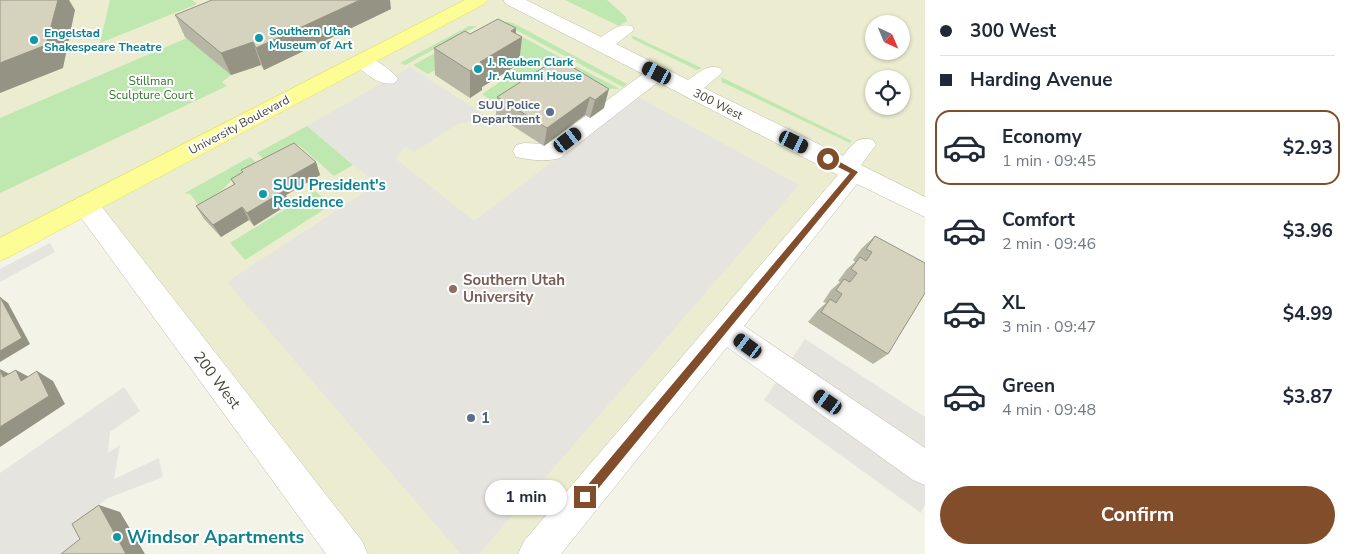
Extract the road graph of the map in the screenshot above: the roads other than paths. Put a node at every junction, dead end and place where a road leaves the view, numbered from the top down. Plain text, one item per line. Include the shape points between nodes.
1 (478, 0) edge
2 (512, 0) edge
3 (625, 30) dead end
4 (602, 45) junction
5 (362, 60) junction
6 (712, 72) dead end
7 (657, 73) junction
8 (388, 79) dead end
9 (690, 89) junction
10 (865, 144) dead end
11 (524, 151) dead end
12 (850, 170) junction
13 (86, 205) junction
14 (925, 208) edge
15 (0, 250) edge
16 (724, 329) junction
17 (925, 468) edge
18 (349, 554) edge
19 (538, 554) edge

1 - 5 main road, University Boulevard
2 - 4 street, 300 West
3 - 4 street
4 - 7 street, 300 West
5 - 8 street
5 - 13 main road, University Boulevard
6 - 9 street
7 - 9 street, 300 West
7 - 11 street via 552,152
9 - 12 street, 300 West
10 - 12 street
12 - 14 street, 300 West
12 - 16 street
13 - 15 main road, University Boulevard
13 - 18 street, 200 West
16 - 17 street
16 - 19 street

